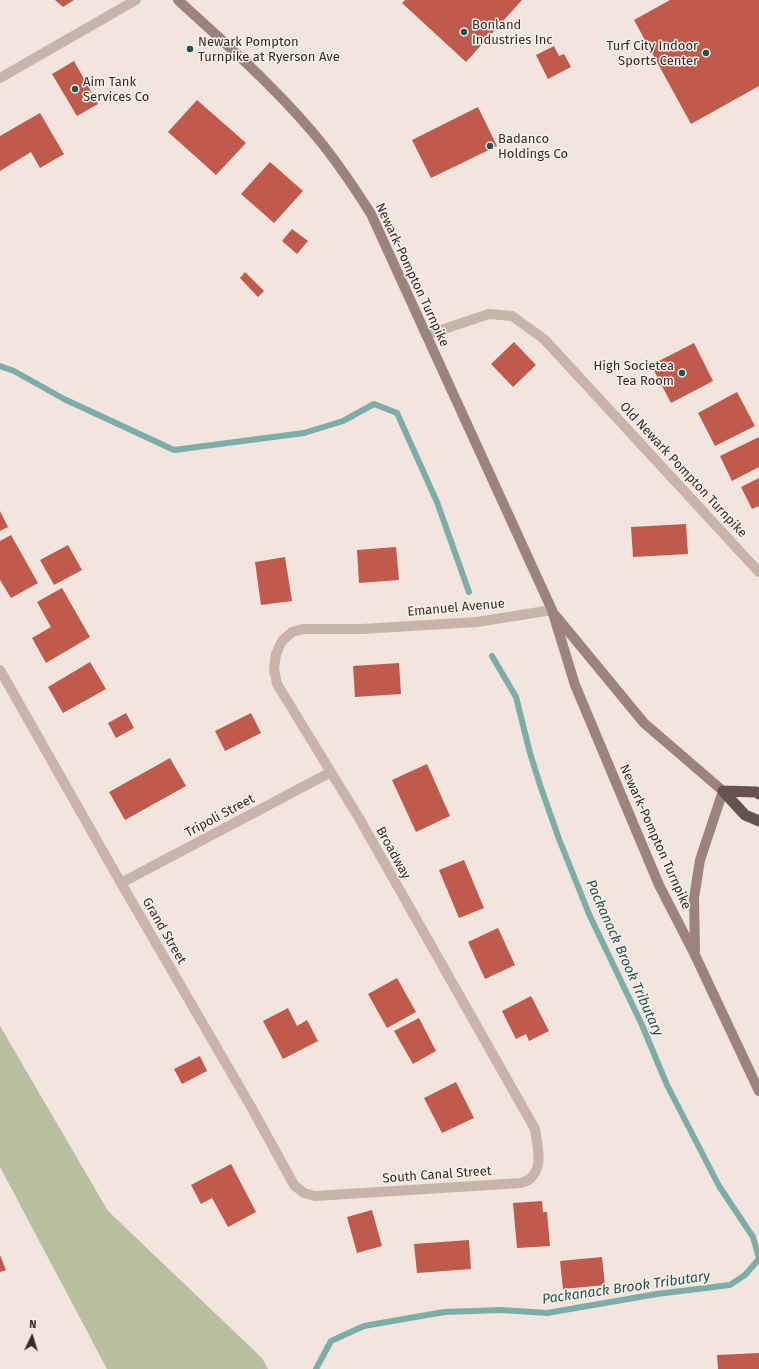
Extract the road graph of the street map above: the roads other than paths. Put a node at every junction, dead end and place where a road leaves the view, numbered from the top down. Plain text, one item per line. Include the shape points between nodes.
1 (136, 0) edge
2 (178, 0) edge
3 (0, 78) edge
4 (426, 335) junction
5 (759, 572) edge
6 (552, 610) junction
7 (362, 629) joint
8 (0, 670) edge
9 (331, 772) junction
10 (722, 791) junction
11 (759, 794) edge
12 (759, 821) edge
13 (121, 883) junction
14 (695, 955) junction
15 (759, 1090) edge
16 (538, 1151) joint
17 (315, 1196) joint

1 - 3 street
2 - 4 main road, Newark-Pompton Turnpike via 292,109 348,177 371,214
4 - 5 street, Old Newark Pompton Turnpike via 489,314 512,316 525,325 544,339
4 - 6 main road, Newark-Pompton Turnpike
6 - 7 street, Emanuel Avenue via 477,622
6 - 10 main road, Newark-Pompton Turnpike via 644,723
6 - 14 main road, Newark-Pompton Turnpike via 574,686 659,885
7 - 9 street, Broadway via 303,629 292,632 282,641 276,654 274,669 277,684
8 - 13 street, Grand Street
9 - 13 street, Tripoli Street
9 - 16 street, Broadway via 535,1129
10 - 11 highway
10 - 12 highway via 745,815
10 - 14 main road via 700,860 694,898
13 - 17 street, Grand Street via 294,1185 304,1193
14 - 15 main road, Newark-Pompton Turnpike
16 - 17 street, South Canal Street via 536,1171 529,1180 521,1183

